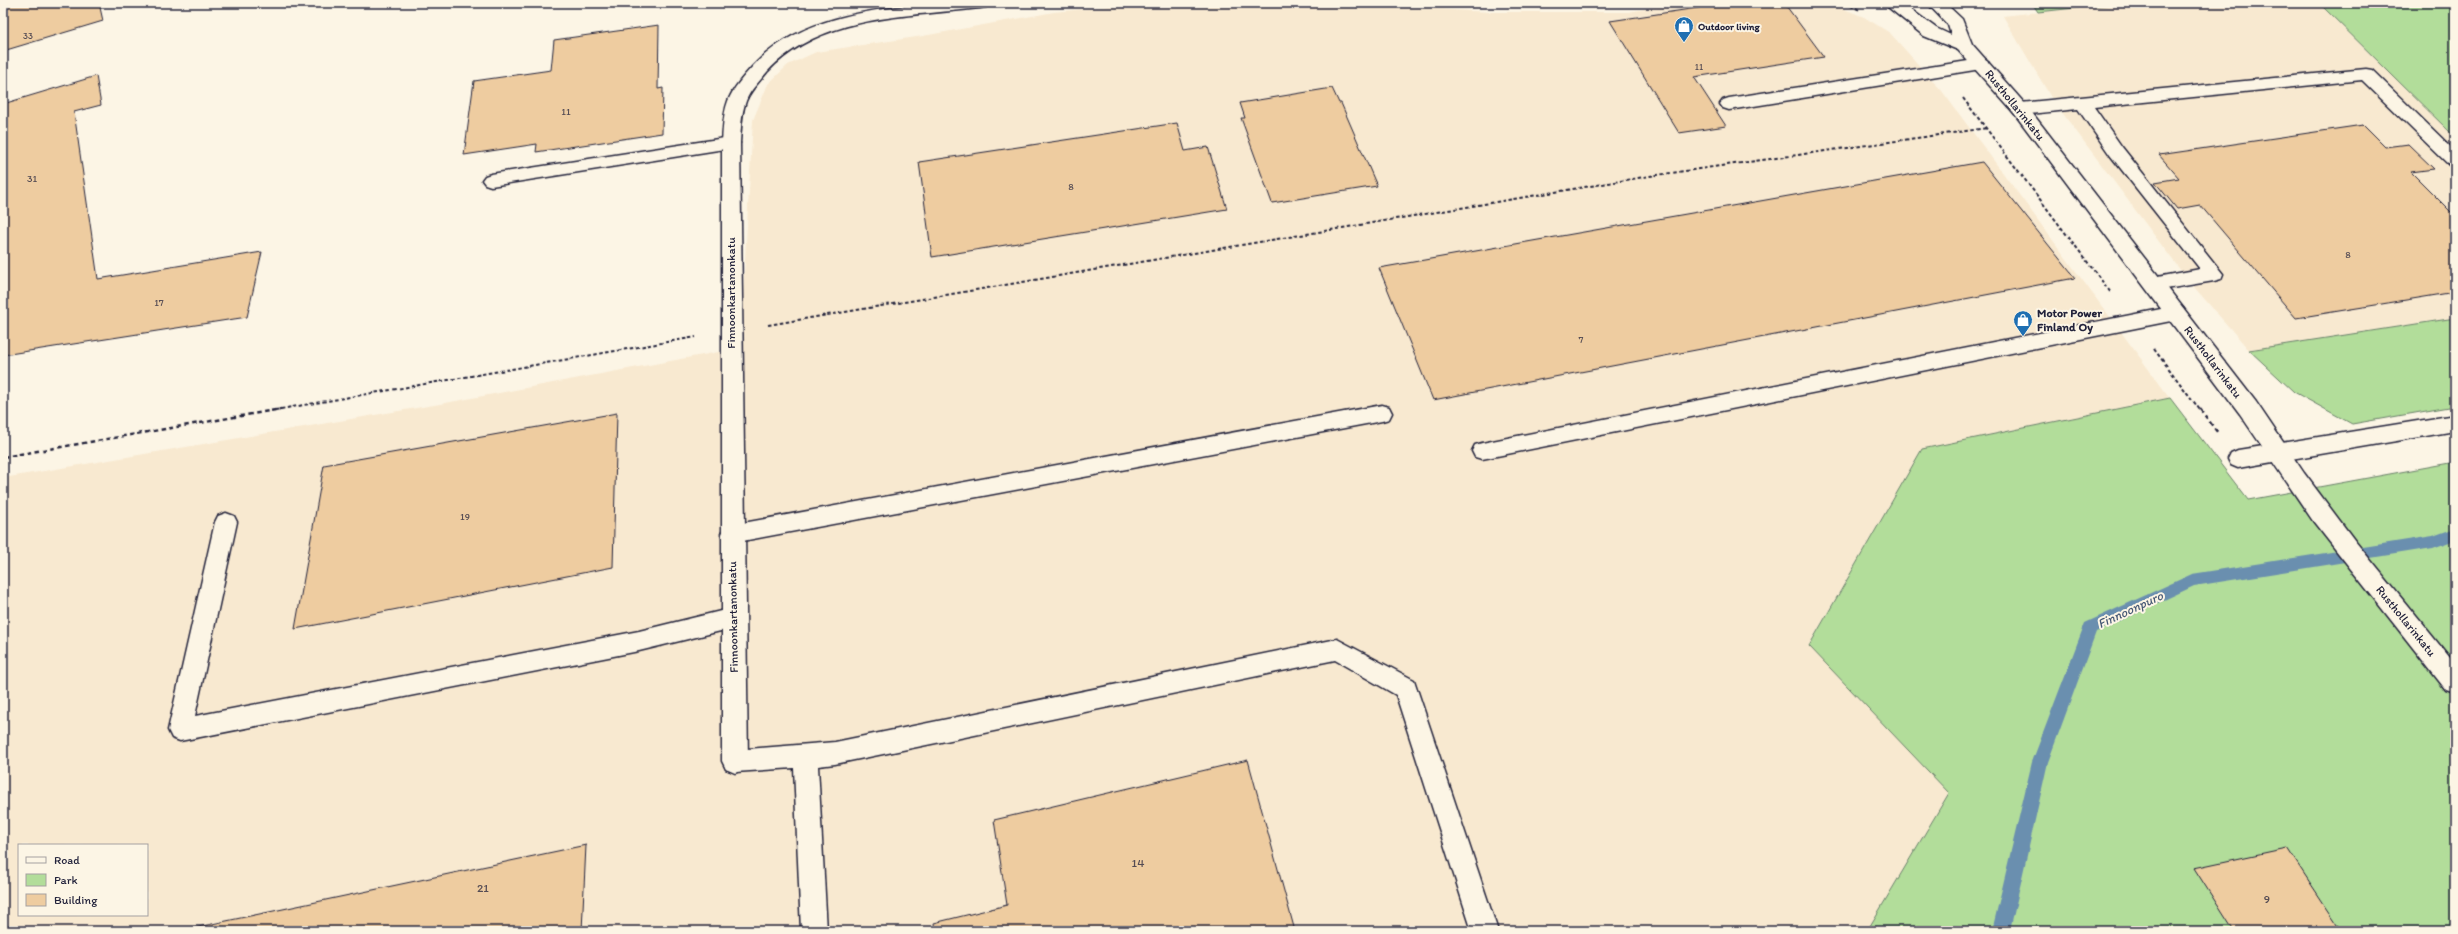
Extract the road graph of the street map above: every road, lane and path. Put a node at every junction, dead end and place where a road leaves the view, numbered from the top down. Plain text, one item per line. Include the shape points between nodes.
1 (980, 3) edge
2 (1891, 3) edge
3 (1935, 3) edge
4 (847, 11) edge
5 (1964, 46) junction
6 (1981, 64) junction
7 (1940, 69) junction
8 (2082, 102) junction
9 (1730, 104) dead end
10 (2020, 109) junction
11 (1987, 128) junction
12 (731, 143) junction
13 (2455, 161) edge
14 (491, 180) dead end
15 (2154, 284) junction
16 (2176, 312) junction
17 (2132, 320) junction
18 (731, 331) junction
19 (1382, 413) dead end
20 (2455, 423) edge
21 (1482, 451) dead end
22 (2276, 452) junction
23 (3, 457) edge
24 (2238, 460) joint
25 (226, 522) dead end
26 (732, 534) junction
27 (733, 618) junction
28 (2455, 682) edge
29 (805, 755) junction
30 (735, 761) joint
31 (814, 931) edge
32 (1485, 931) edge

1 - 4 street, Finnoonkartanonkatu
2 - 5 street, Rusthollarinkatu via 1930,32
3 - 5 street, Rusthollarinkatu via 1956,23
4 - 12 street, Finnoonkartanonkatu via 777,51 762,65 736,102
5 - 6 street, Rusthollarinkatu
6 - 7 lane
6 - 10 street, Rusthollarinkatu
7 - 9 lane
7 - 11 path
8 - 10 lane
8 - 13 lane via 2366,74
8 - 15 lane via 2116,151 2214,274
10 - 15 street, Rusthollarinkatu
11 - 17 path
11 - 18 path via 1650,176
12 - 14 lane
12 - 18 street, Finnoonkartanonkatu
15 - 16 street, Rusthollarinkatu
16 - 17 lane
16 - 22 street, Rusthollarinkatu via 2248,408
17 - 21 lane
17 - 24 path
18 - 23 path
18 - 26 street, Finnoonkartanonkatu
19 - 26 lane
20 - 22 lane
22 - 24 lane
22 - 28 street, Rusthollarinkatu via 2326,522
25 - 27 lane via 180,730 639,640
26 - 27 street, Finnoonkartanonkatu
27 - 30 street, Finnoonkartanonkatu
29 - 30 lane
29 - 31 lane
29 - 32 lane via 843,751 1336,649 1406,688

